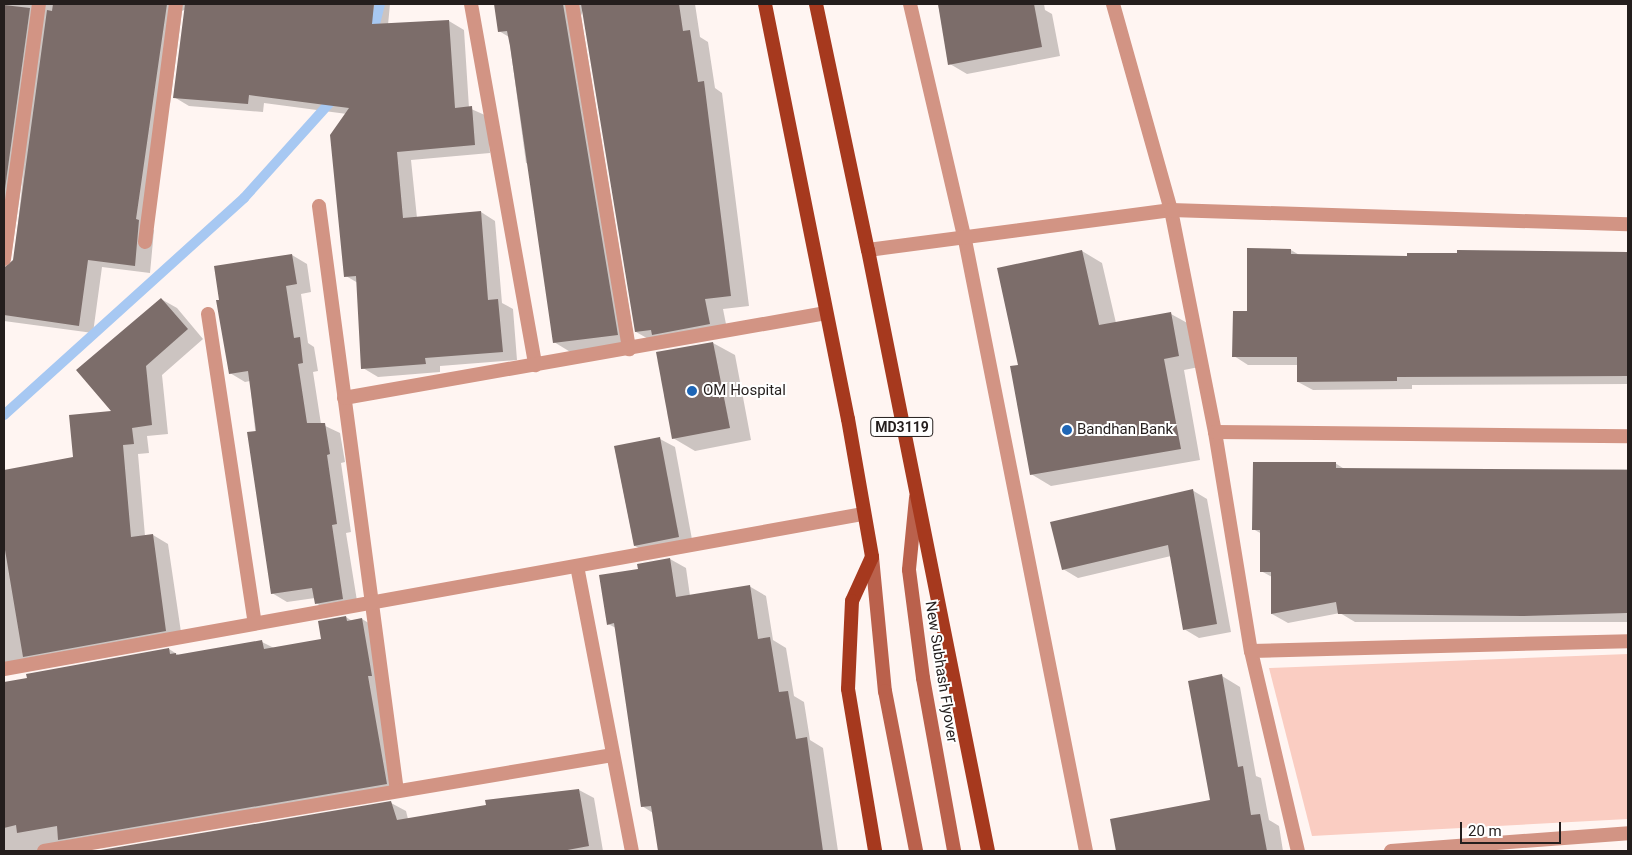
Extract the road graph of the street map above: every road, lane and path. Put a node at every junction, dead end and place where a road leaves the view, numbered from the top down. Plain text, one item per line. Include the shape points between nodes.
1 (38, 4) edge
2 (176, 4) edge
3 (471, 4) edge
4 (572, 4) edge
5 (765, 4) edge
6 (816, 4) edge
7 (910, 4) edge
8 (1113, 4) edge
9 (10, 168) edge
10 (319, 206) dead end
11 (1170, 210) junction
12 (1628, 224) edge
13 (965, 240) junction
14 (144, 242) dead end
15 (868, 250) junction
16 (4, 259) edge
17 (825, 313) junction
18 (208, 314) dead end
19 (629, 349) junction
20 (535, 365) junction
21 (344, 398) junction
22 (1215, 432) junction
23 (1628, 436) edge
24 (916, 496) junction
25 (863, 514) junction
26 (872, 557) junction
27 (577, 566) junction
28 (371, 600) junction
29 (255, 623) junction
30 (1628, 641) edge
31 (1251, 652) junction
32 (4, 669) edge
33 (613, 755) junction
34 (397, 791) junction
35 (1628, 833) edge
36 (44, 851) edge
37 (632, 851) edge
38 (875, 851) edge
39 (916, 851) edge
40 (954, 851) edge
41 (988, 851) edge
42 (1086, 851) edge
43 (1298, 851) edge
44 (1391, 851) edge

1 - 9 street
2 - 14 street
3 - 20 street
4 - 19 street
5 - 17 main road, MD3119
6 - 15 main road, MD3119
7 - 13 street
8 - 11 street
9 - 16 street
10 - 21 street
11 - 12 street
11 - 13 street
11 - 22 street
13 - 15 street
13 - 42 street
15 - 24 main road, MD3119
17 - 19 street
17 - 25 main road, MD3119
18 - 29 street
19 - 20 street
20 - 21 street
21 - 28 street
22 - 23 street
22 - 31 street
24 - 40 main road, New Subhash Flyover via 910,570 923,678
24 - 41 main road, MD3119
25 - 26 main road, MD3119
25 - 27 street
26 - 38 main road via 852,602 848,689
26 - 39 main road via 885,691
27 - 28 street
27 - 33 street
28 - 29 street
28 - 34 street
29 - 32 street
30 - 31 street
31 - 43 street
33 - 34 street
33 - 37 street
34 - 36 street
35 - 44 street

